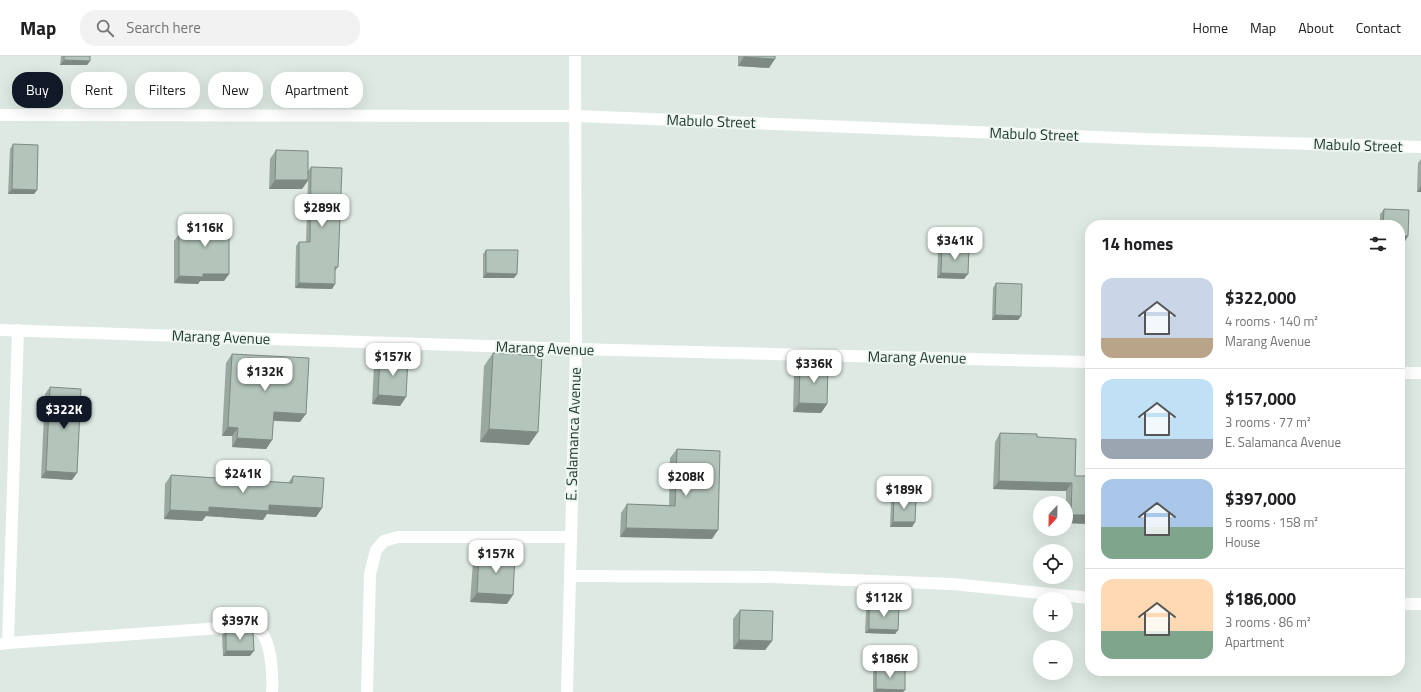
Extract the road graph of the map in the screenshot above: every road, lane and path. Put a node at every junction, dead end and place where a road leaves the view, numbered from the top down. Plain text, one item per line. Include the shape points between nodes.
1 (575, 56) edge
2 (0, 115) edge
3 (576, 116) junction
4 (1421, 147) edge
5 (0, 330) edge
6 (18, 330) junction
7 (576, 349) junction
8 (1085, 362) edge
9 (1405, 373) edge
10 (1421, 374) edge
11 (570, 537) junction
12 (571, 576) junction
13 (1085, 597) edge
14 (1405, 604) edge
15 (1421, 604) edge
16 (4, 643) edge
17 (272, 692) edge
18 (367, 692) edge
19 (567, 692) edge

1 - 3 street, E. Salamanca Avenue
2 - 3 street, Mabulo Street
3 - 4 street, Mabulo Street
3 - 7 street, E. Salamanca Avenue
5 - 6 street, Marang Avenue
6 - 7 street, Marang Avenue
6 - 16 street
7 - 8 street, Marang Avenue
7 - 11 street, E. Salamanca Avenue
9 - 10 street
11 - 12 street, E. Salamanca Avenue
11 - 18 street via 398,537 384,541 376,550 370,574
12 - 13 street via 771,577 953,584
12 - 19 street, E. Salamanca Avenue
14 - 15 street
16 - 17 street via 252,628 261,633 266,640

